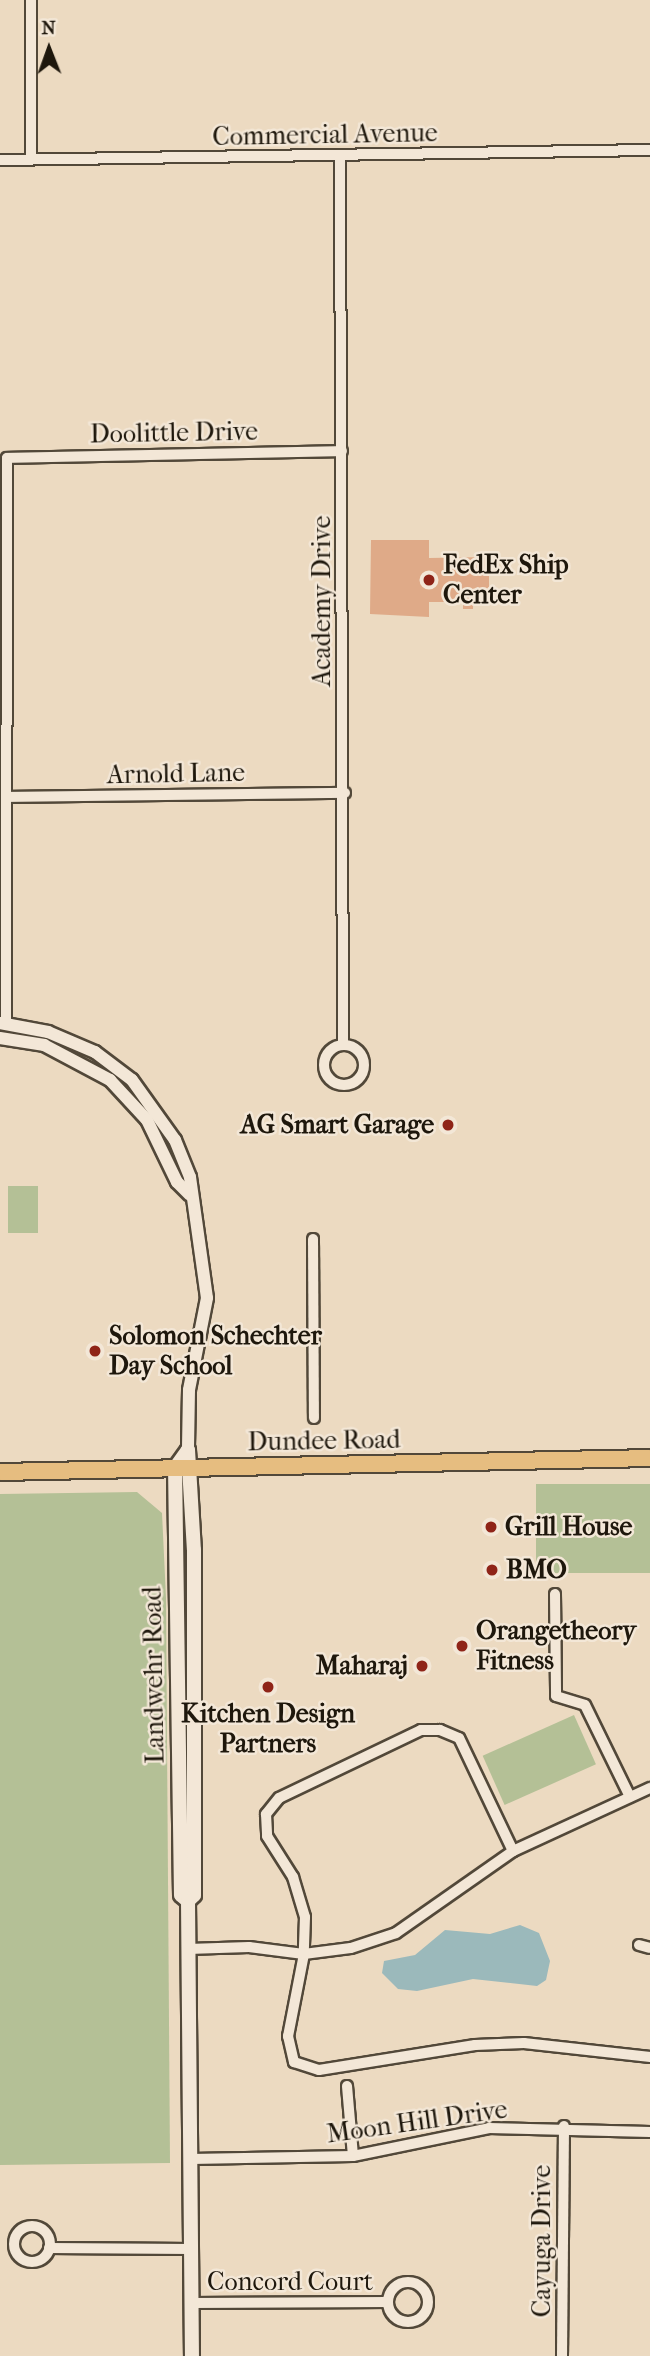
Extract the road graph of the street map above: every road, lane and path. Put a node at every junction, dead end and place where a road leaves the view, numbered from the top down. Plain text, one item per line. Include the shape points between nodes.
1 (31, 0) edge
2 (650, 150) edge
3 (340, 156) junction
4 (31, 159) junction
5 (0, 160) edge
6 (342, 451) junction
7 (345, 793) junction
8 (7, 797) junction
9 (3, 1023) edge
10 (0, 1038) edge
11 (343, 1045) junction
12 (191, 1195) junction
13 (313, 1239) dead end
14 (314, 1418) dead end
15 (188, 1450) junction
16 (650, 1458) edge
17 (175, 1468) junction
18 (192, 1468) junction
19 (0, 1472) edge
20 (555, 1594) dead end
21 (650, 1788) edge
22 (630, 1797) junction
23 (513, 1851) junction
24 (188, 1901) junction
25 (188, 1950) junction
26 (304, 1954) junction
27 (650, 2057) edge
28 (347, 2086) dead end
29 (564, 2126) junction
30 (650, 2132) edge
31 (353, 2156) junction
32 (191, 2159) junction
33 (49, 2248) dead end
34 (191, 2249) junction
35 (388, 2302) junction
36 (192, 2303) junction
37 (192, 2356) edge
38 (562, 2356) edge

1 - 4 street
2 - 3 street, Commercial Avenue
3 - 4 street, Commercial Avenue
3 - 6 street, Academy Drive
4 - 5 street, Commercial Avenue
6 - 7 street, Academy Drive
6 - 8 street, Doolittle Drive via 7,458
7 - 8 street, Arnold Lane
7 - 11 street, Academy Drive
8 - 9 street
9 - 12 street, Landwehr Road via 72,1041 132,1080 174,1140 190,1177
10 - 12 street, Landwehr Road via 44,1045 110,1080 147,1120 177,1182
11 - 11 street via 331,1050 325,1062 327,1075 343,1085 355,1082 364,1066 357,1050
12 - 15 street, Landwehr Road via 207,1298 190,1390
13 - 14 street
15 - 17 main road
15 - 18 main road, Landwehr Road
16 - 18 main road, Dundee Road
17 - 18 main road, Dundee Road
17 - 19 main road, Dundee Road
17 - 24 main road, Landwehr Road via 181,1895
18 - 24 main road, Landwehr Road via 194,1895
20 - 22 street via 556,1696 585,1705
21 - 22 street
22 - 23 street
23 - 26 street via 396,1933 351,1948
23 - 26 street via 459,1738 440,1730 421,1730 279,1798 266,1814 267,1836 293,1877 305,1917
24 - 25 main road, Landwehr Road
25 - 26 street via 249,1947
25 - 32 main road, Landwehr Road
26 - 27 street via 288,2036 294,2062 319,2070 475,2045 524,2043
28 - 31 street
29 - 30 street, Moon Hill Drive
29 - 31 street, Moon Hill Drive via 476,2130
29 - 38 street, Cayuga Drive
31 - 32 street, Moon Hill Drive
32 - 34 main road, Landwehr Road
33 - 34 street
34 - 36 main road, Landwehr Road
35 - 35 street, Concord Court via 397,2286 409,2282 425,2291 428,2303 422,2315 411,2321 393,2314
35 - 36 street, Concord Court
36 - 37 main road, Landwehr Road

